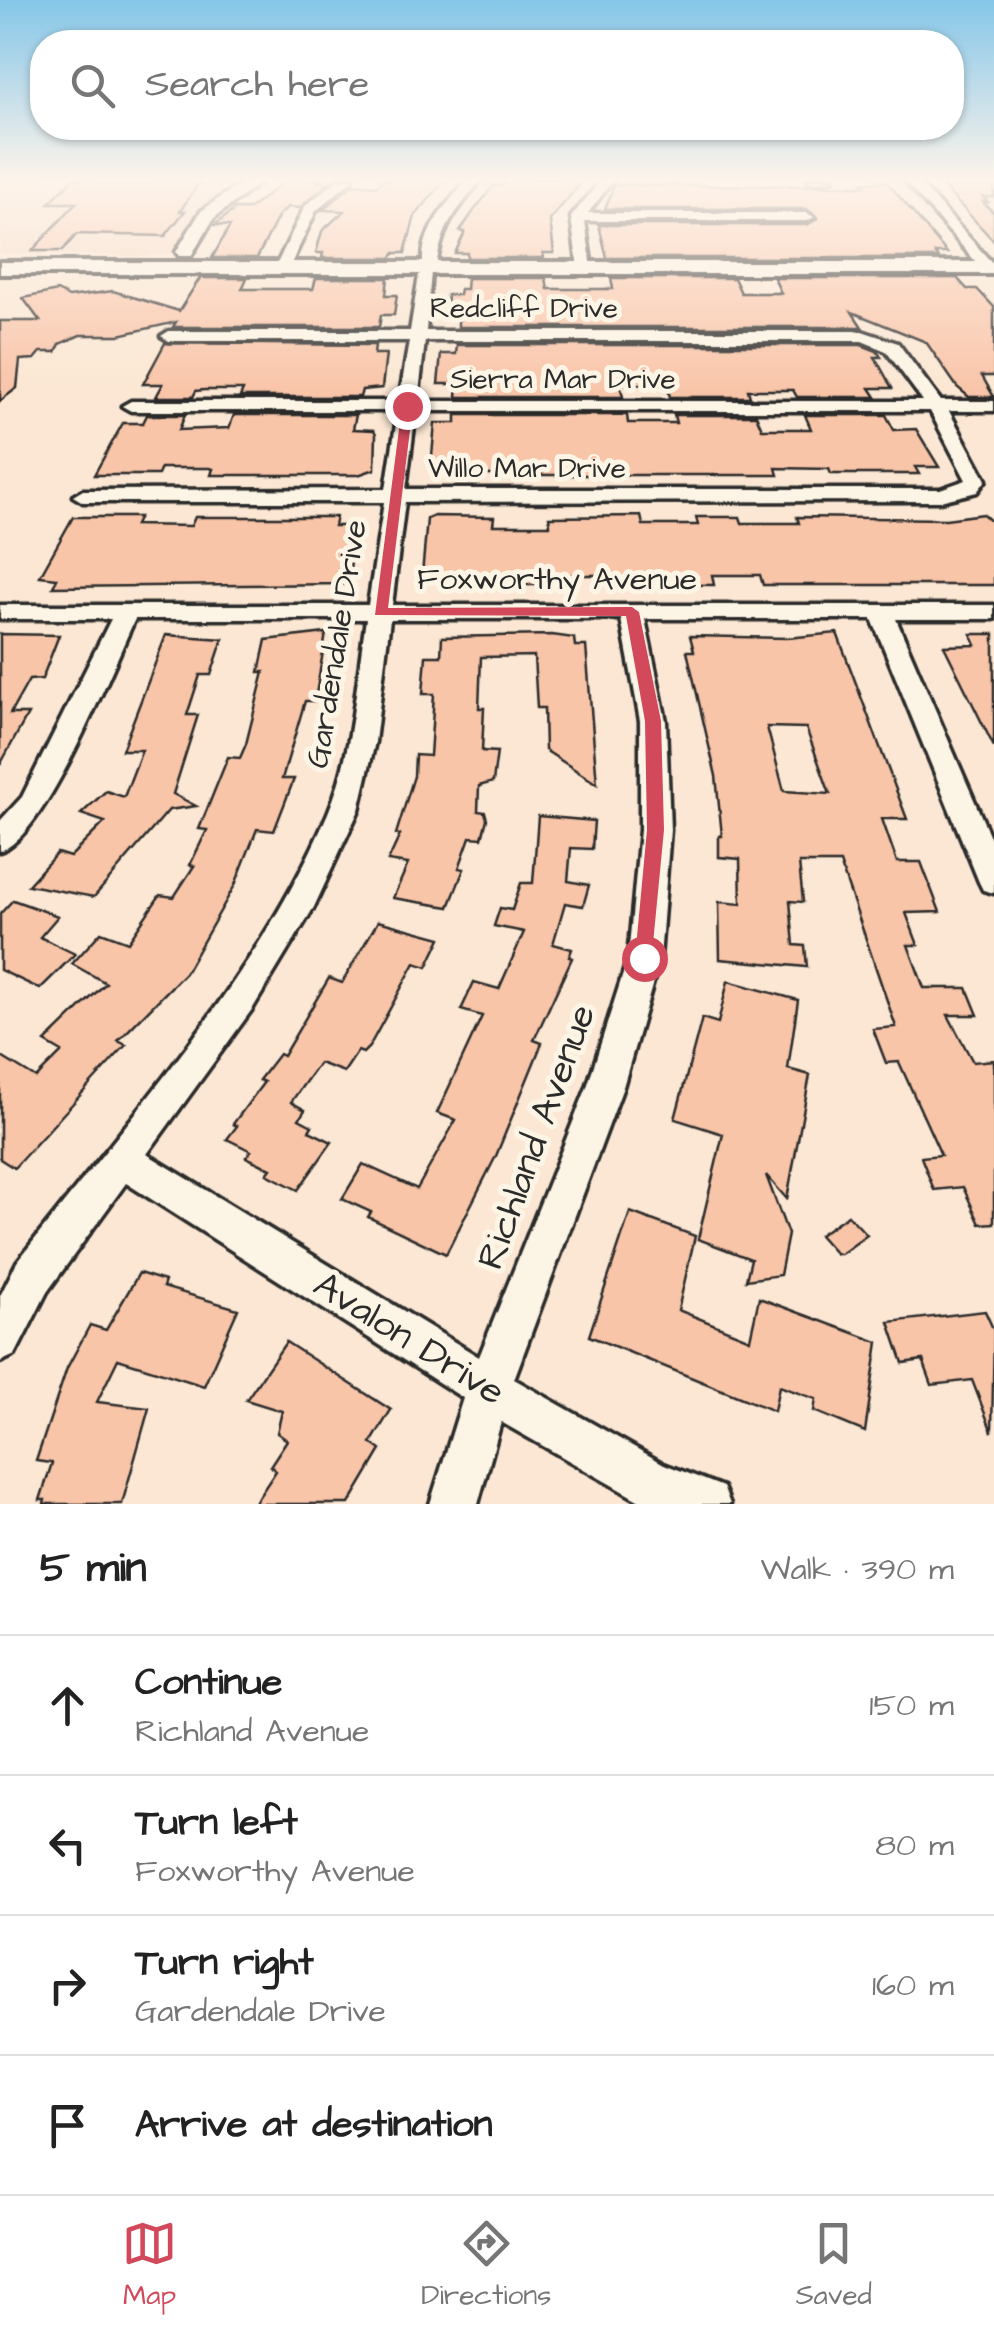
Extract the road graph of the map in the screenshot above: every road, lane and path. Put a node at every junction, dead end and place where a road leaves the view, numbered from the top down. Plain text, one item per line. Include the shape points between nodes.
1 (187, 249) edge
2 (291, 249) edge
3 (432, 249) edge
4 (582, 249) edge
5 (973, 249) edge
6 (185, 252) junction
7 (0, 258) edge
8 (109, 268) junction
9 (204, 268) junction
10 (282, 268) junction
11 (585, 268) junction
12 (992, 270) edge
13 (62, 272) junction
14 (428, 272) junction
15 (3, 278) edge
16 (169, 336) dead end
17 (419, 336) junction
18 (132, 406) dead end
19 (407, 406) junction
20 (934, 406) junction
21 (994, 406) edge
22 (396, 495) junction
23 (83, 496) dead end
24 (0, 612) edge
25 (126, 612) junction
26 (380, 612) junction
27 (632, 612) junction
28 (881, 612) junction
29 (994, 612) edge
30 (0, 840) edge
31 (994, 882) edge
32 (120, 1158) junction
33 (0, 1340) edge
34 (488, 1390) junction
35 (454, 1504) edge
36 (706, 1504) edge

1 - 6 main road
2 - 10 street
3 - 14 street, Gardendale Drive
4 - 11 street
5 - 12 street
6 - 8 highway
6 - 9 highway
7 - 13 highway via 59,260
8 - 9 highway
8 - 13 highway
9 - 10 highway
10 - 14 highway
11 - 12 highway
11 - 14 highway
12 - 14 highway
13 - 14 highway
13 - 15 highway
14 - 17 street, Gardendale Drive
16 - 17 street, Redcliff Drive
17 - 19 street, Gardendale Drive
17 - 20 street, Redcliff Drive via 847,335 896,351
18 - 19 street, Sierra Mar Drive
19 - 20 street, Sierra Mar Drive
19 - 22 street, Gardendale Drive
20 - 21 street, Sierra Mar Drive
20 - 22 street, Willo Mar Drive via 976,480 958,493
22 - 23 street, Willo Mar Drive
22 - 26 street, Gardendale Drive
24 - 25 street, Foxworthy Avenue
25 - 26 street, Foxworthy Avenue
25 - 30 street via 34,802
26 - 27 street, Foxworthy Avenue
26 - 32 street, Gardendale Drive via 362,742 344,810 298,907 241,998
27 - 28 street, Foxworthy Avenue
27 - 34 street, Richland Avenue via 653,721 656,830 644,958 605,1088
28 - 29 street, Foxworthy Avenue
28 - 31 street
32 - 33 street, Gardendale Drive via 32,1276
32 - 34 street, Avalon Drive
34 - 35 street, Richland Avenue
34 - 36 street, Avalon Drive via 652,1483

